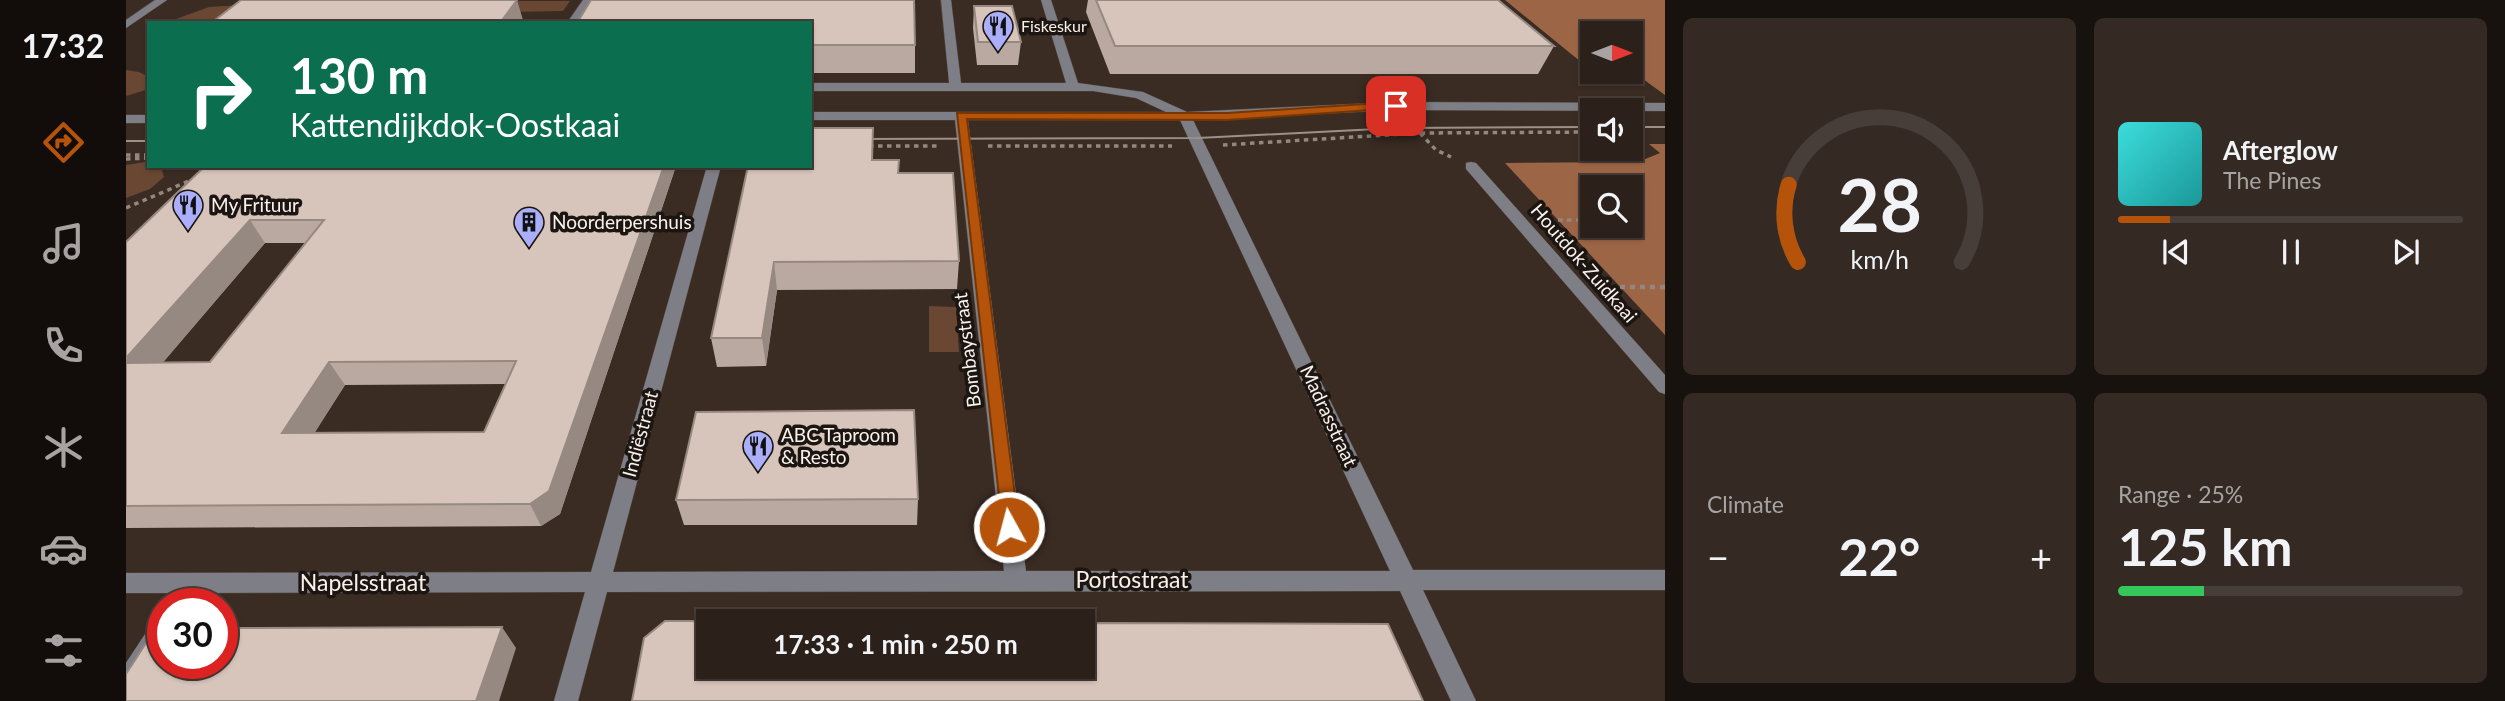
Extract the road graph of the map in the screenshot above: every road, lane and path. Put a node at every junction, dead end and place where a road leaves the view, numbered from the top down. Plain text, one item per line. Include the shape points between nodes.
1 (162, 0) edge
2 (588, 0) edge
3 (946, 0) edge
4 (1046, 0) edge
5 (573, 21) edge
6 (126, 25) edge
7 (812, 87) edge
8 (955, 87) junction
9 (1073, 87) junction
10 (1396, 106) junction
11 (1665, 107) edge
12 (961, 115) junction
13 (812, 116) edge
14 (126, 119) edge
15 (147, 119) edge
16 (1194, 131) junction
17 (1580, 132) edge
18 (1420, 134) junction
19 (864, 146) edge
20 (964, 146) junction
21 (147, 156) edge
22 (126, 157) edge
23 (1471, 166) joint
24 (713, 168) edge
25 (208, 172) edge
26 (126, 208) edge
27 (1558, 220) dead end
28 (1580, 220) edge
29 (1620, 287) dead end
30 (1665, 287) edge
31 (1665, 387) edge
32 (1016, 580) junction
33 (1406, 580) junction
34 (1665, 580) edge
35 (599, 582) junction
36 (126, 583) edge
37 (191, 583) junction
38 (188, 588) edge
39 (147, 652) edge
40 (126, 684) edge
41 (566, 701) edge
42 (1464, 701) edge

1 - 6 street
2 - 5 street
3 - 8 street
4 - 9 street
7 - 8 street
8 - 9 street
9 - 16 street via 1139,95
10 - 11 street
10 - 16 street
10 - 18 path
12 - 13 street
12 - 16 street
12 - 20 street, Bombaystraat
14 - 15 street
16 - 18 path
16 - 20 path
16 - 33 street, Madrasstraat
17 - 18 path
18 - 23 path via 1436,150
19 - 20 path
20 - 32 street, Bombaystraat
21 - 22 path
23 - 31 street, Houtdok-Zuidkaai
24 - 35 street, Indiëstraat
25 - 26 path
27 - 28 path
29 - 30 path
32 - 33 street, Portostraat
32 - 35 street, Portostraat
33 - 34 street, Portostraat
33 - 42 street, Madrasstraat
35 - 37 street, Napelsstraat
35 - 41 street, Indiëstraat
36 - 37 street, Napelsstraat
37 - 38 street
39 - 40 street

